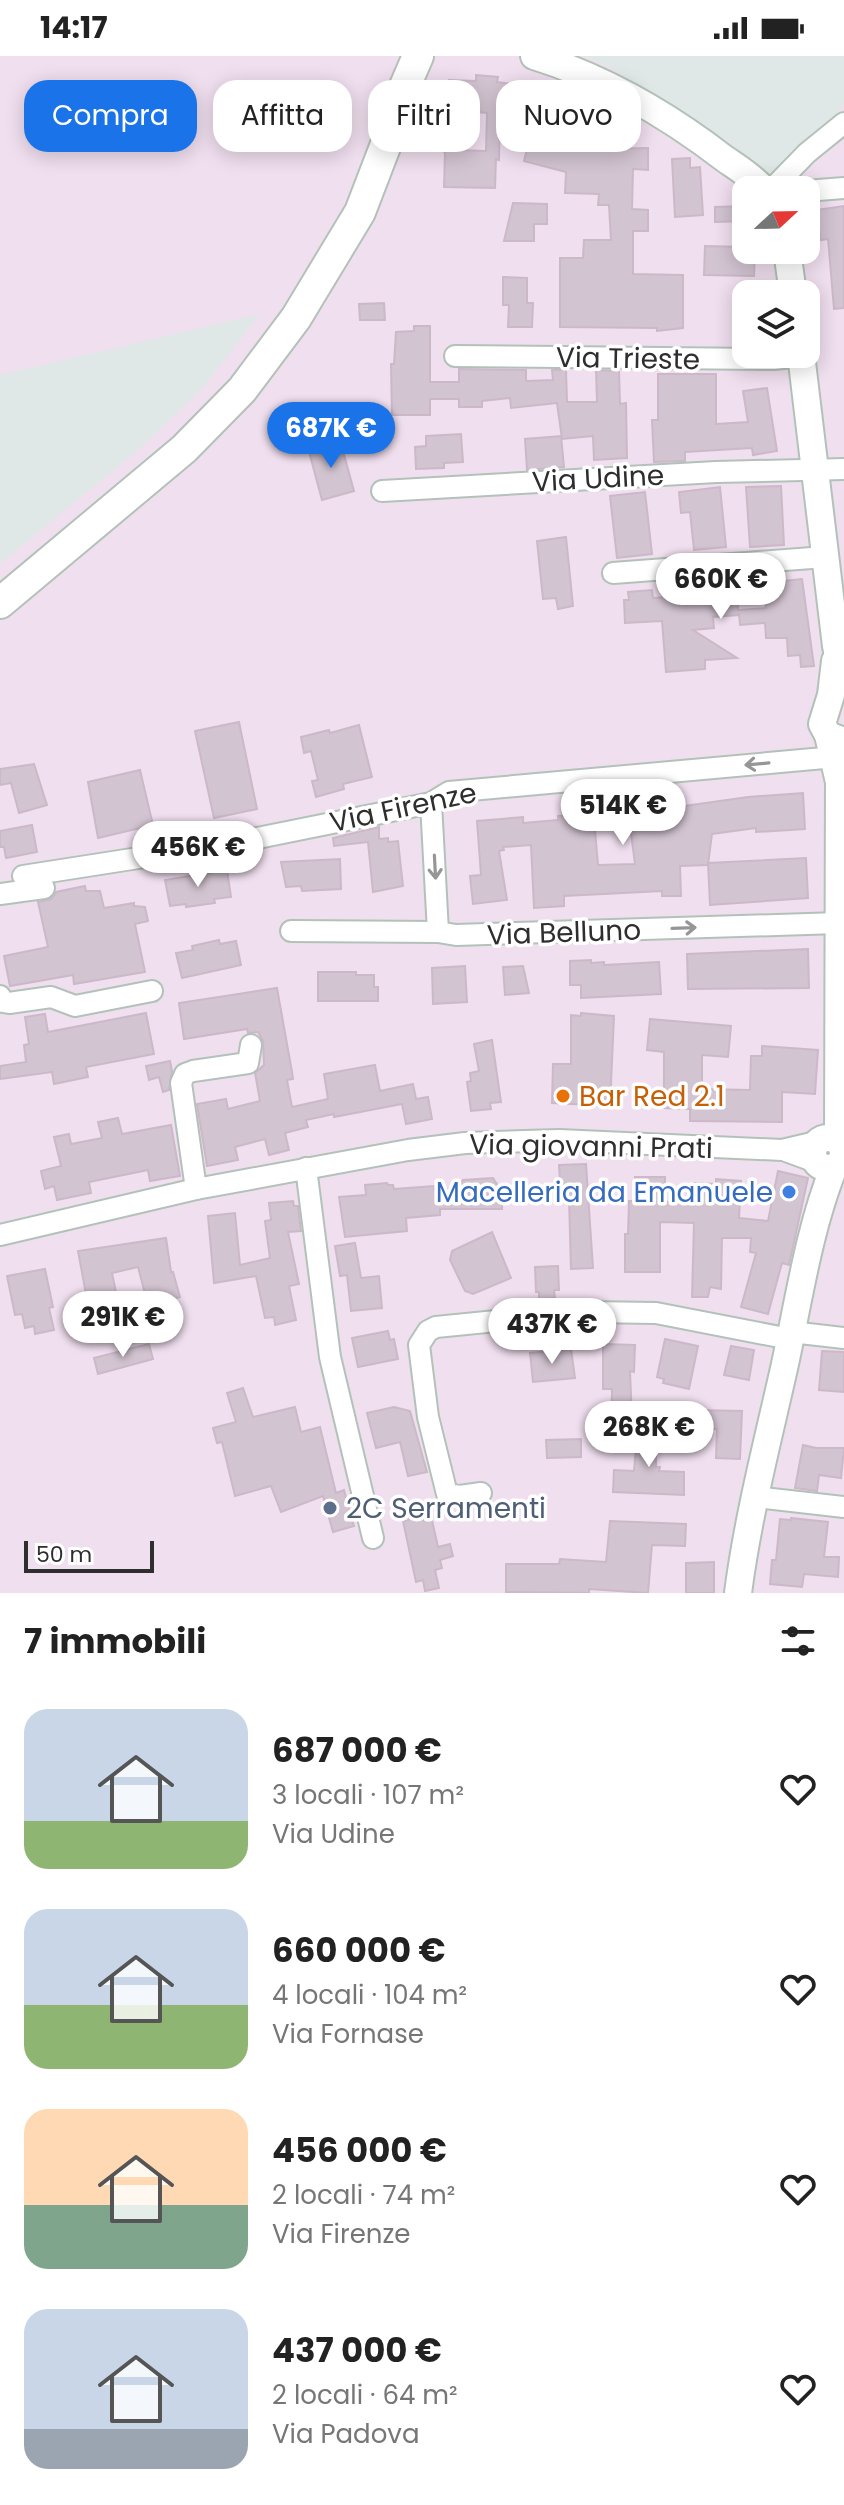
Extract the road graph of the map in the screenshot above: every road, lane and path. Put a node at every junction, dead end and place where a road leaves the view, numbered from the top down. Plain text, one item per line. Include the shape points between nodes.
1 (394, 56) edge
2 (418, 56) edge
3 (534, 56) edge
4 (397, 80) edge
5 (408, 80) edge
6 (844, 123) edge
7 (383, 152) edge
8 (746, 176) edge
9 (785, 176) edge
10 (844, 188) edge
11 (820, 190) edge
12 (455, 356) dead end
13 (732, 359) edge
14 (803, 368) edge
15 (844, 469) edge
16 (815, 470) junction
17 (382, 491) dead end
18 (825, 557) junction
19 (55, 558) junction
20 (613, 573) dead end
21 (0, 603) edge
22 (0, 620) edge
23 (836, 646) junction
24 (844, 683) edge
25 (836, 705) edge
26 (838, 754) edge
27 (431, 803) junction
28 (23, 876) dead end
29 (44, 888) dead end
30 (0, 894) edge
31 (838, 923) junction
32 (291, 931) dead end
33 (438, 932) junction
34 (152, 991) dead end
35 (0, 996) edge
36 (251, 1045) dead end
37 (824, 1153) junction
38 (306, 1168) junction
39 (196, 1189) junction
40 (0, 1235) edge
41 (791, 1335) junction
42 (844, 1338) edge
43 (481, 1493) dead end
44 (755, 1497) junction
45 (844, 1507) edge
46 (373, 1538) dead end
47 (738, 1593) edge

1 - 4 main road
2 - 5 main road
3 - 8 street via 621,92
6 - 9 street
7 - 19 main road via 360,212 296,318 242,390 184,449
10 - 11 street
12 - 13 street, Via Trieste
14 - 16 street
15 - 16 street, Via Udine
16 - 17 street, Via Udine
16 - 18 street
18 - 20 street
18 - 23 street
19 - 21 main road
19 - 22 main road via 45,582
23 - 24 street
23 - 25 street
25 - 26 street via 822,718
26 -> 27 street, Via Firenze via 449,792
26 - 31 street
27 - 28 street, Via Firenze via 228,844
27 -> 33 street
29 - 30 street
33 -> 31 street, Via Belluno
31 - 37 street via 838,1098
32 - 33 street, Via Belluno
34 - 35 street via 75,1006 51,997 9,1003
36 - 39 street via 248,1063 193,1071 181,1083
37 - 38 street, Via giovanni Prati via 499,1141
37 - 41 street via 818,1214
38 - 39 street, Via giovanni Prati
38 - 46 street via 330,1357
39 - 40 street, Via giovanni Prati
41 - 42 street
41 - 43 street via 656,1313 587,1312 428,1331 419,1345 428,1417 447,1494
41 - 44 street
44 - 45 street
44 - 47 street

